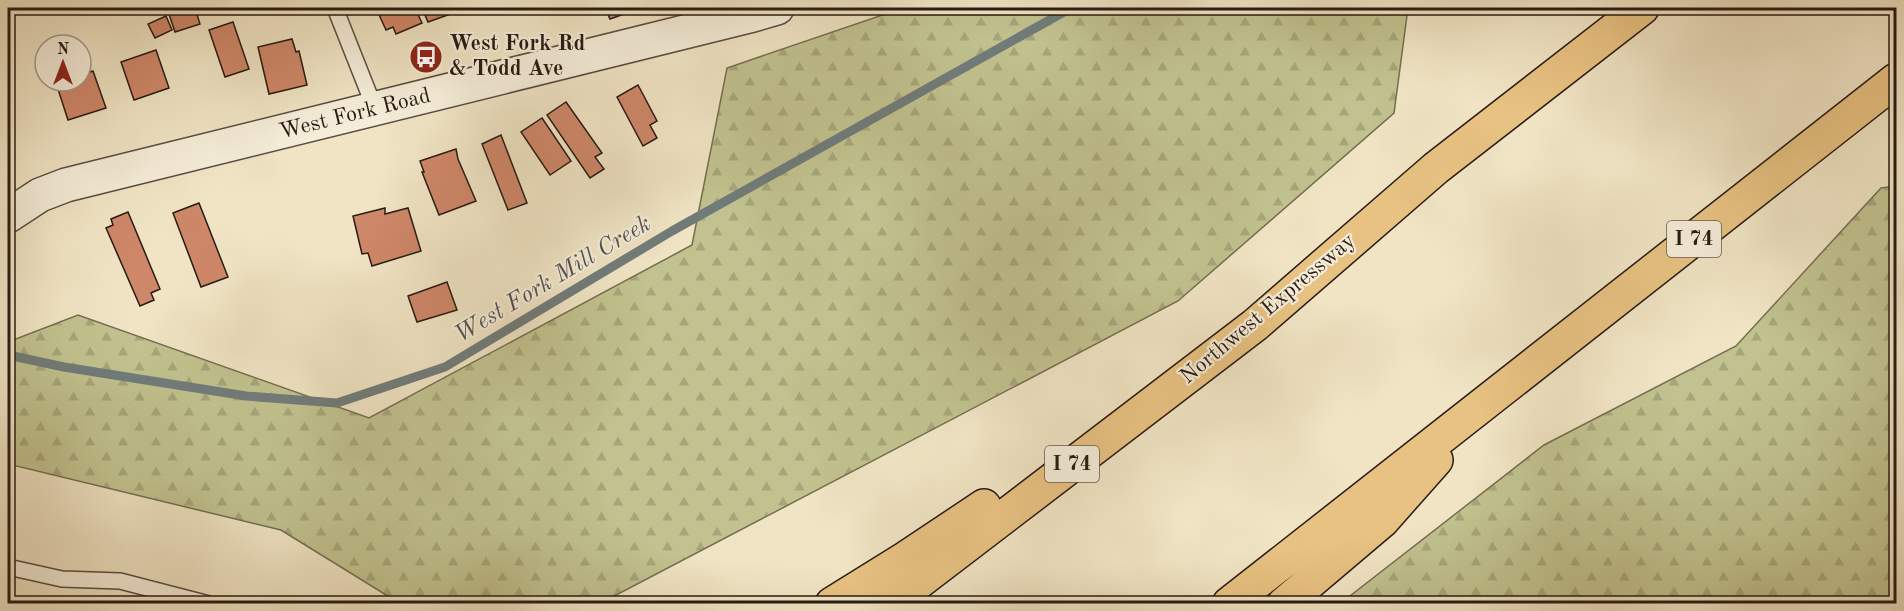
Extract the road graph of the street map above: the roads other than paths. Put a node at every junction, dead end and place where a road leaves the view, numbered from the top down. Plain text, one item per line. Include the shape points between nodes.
1 (335, 8) edge
2 (777, 8) edge
3 (1642, 8) edge
4 (1896, 80) edge
5 (375, 109) junction
6 (8, 216) edge
7 (1255, 325) junction
8 (1491, 397) junction
9 (8, 567) edge
10 (209, 603) edge
11 (832, 603) edge
12 (890, 603) edge
13 (1229, 603) edge
14 (1284, 603) edge

1 - 5 lane
2 - 5 street, West Fork Road
3 - 7 highway, Northwest Expressway / I 74 via 1436,168
4 - 8 highway, I 74
5 - 6 street, West Fork Road via 66,185 40,195
7 - 11 highway via 906,558
7 - 12 highway, Northwest Expressway / I 74
8 - 13 highway, I 74
8 - 14 highway via 1382,522
9 - 10 lane via 62,579 120,581

